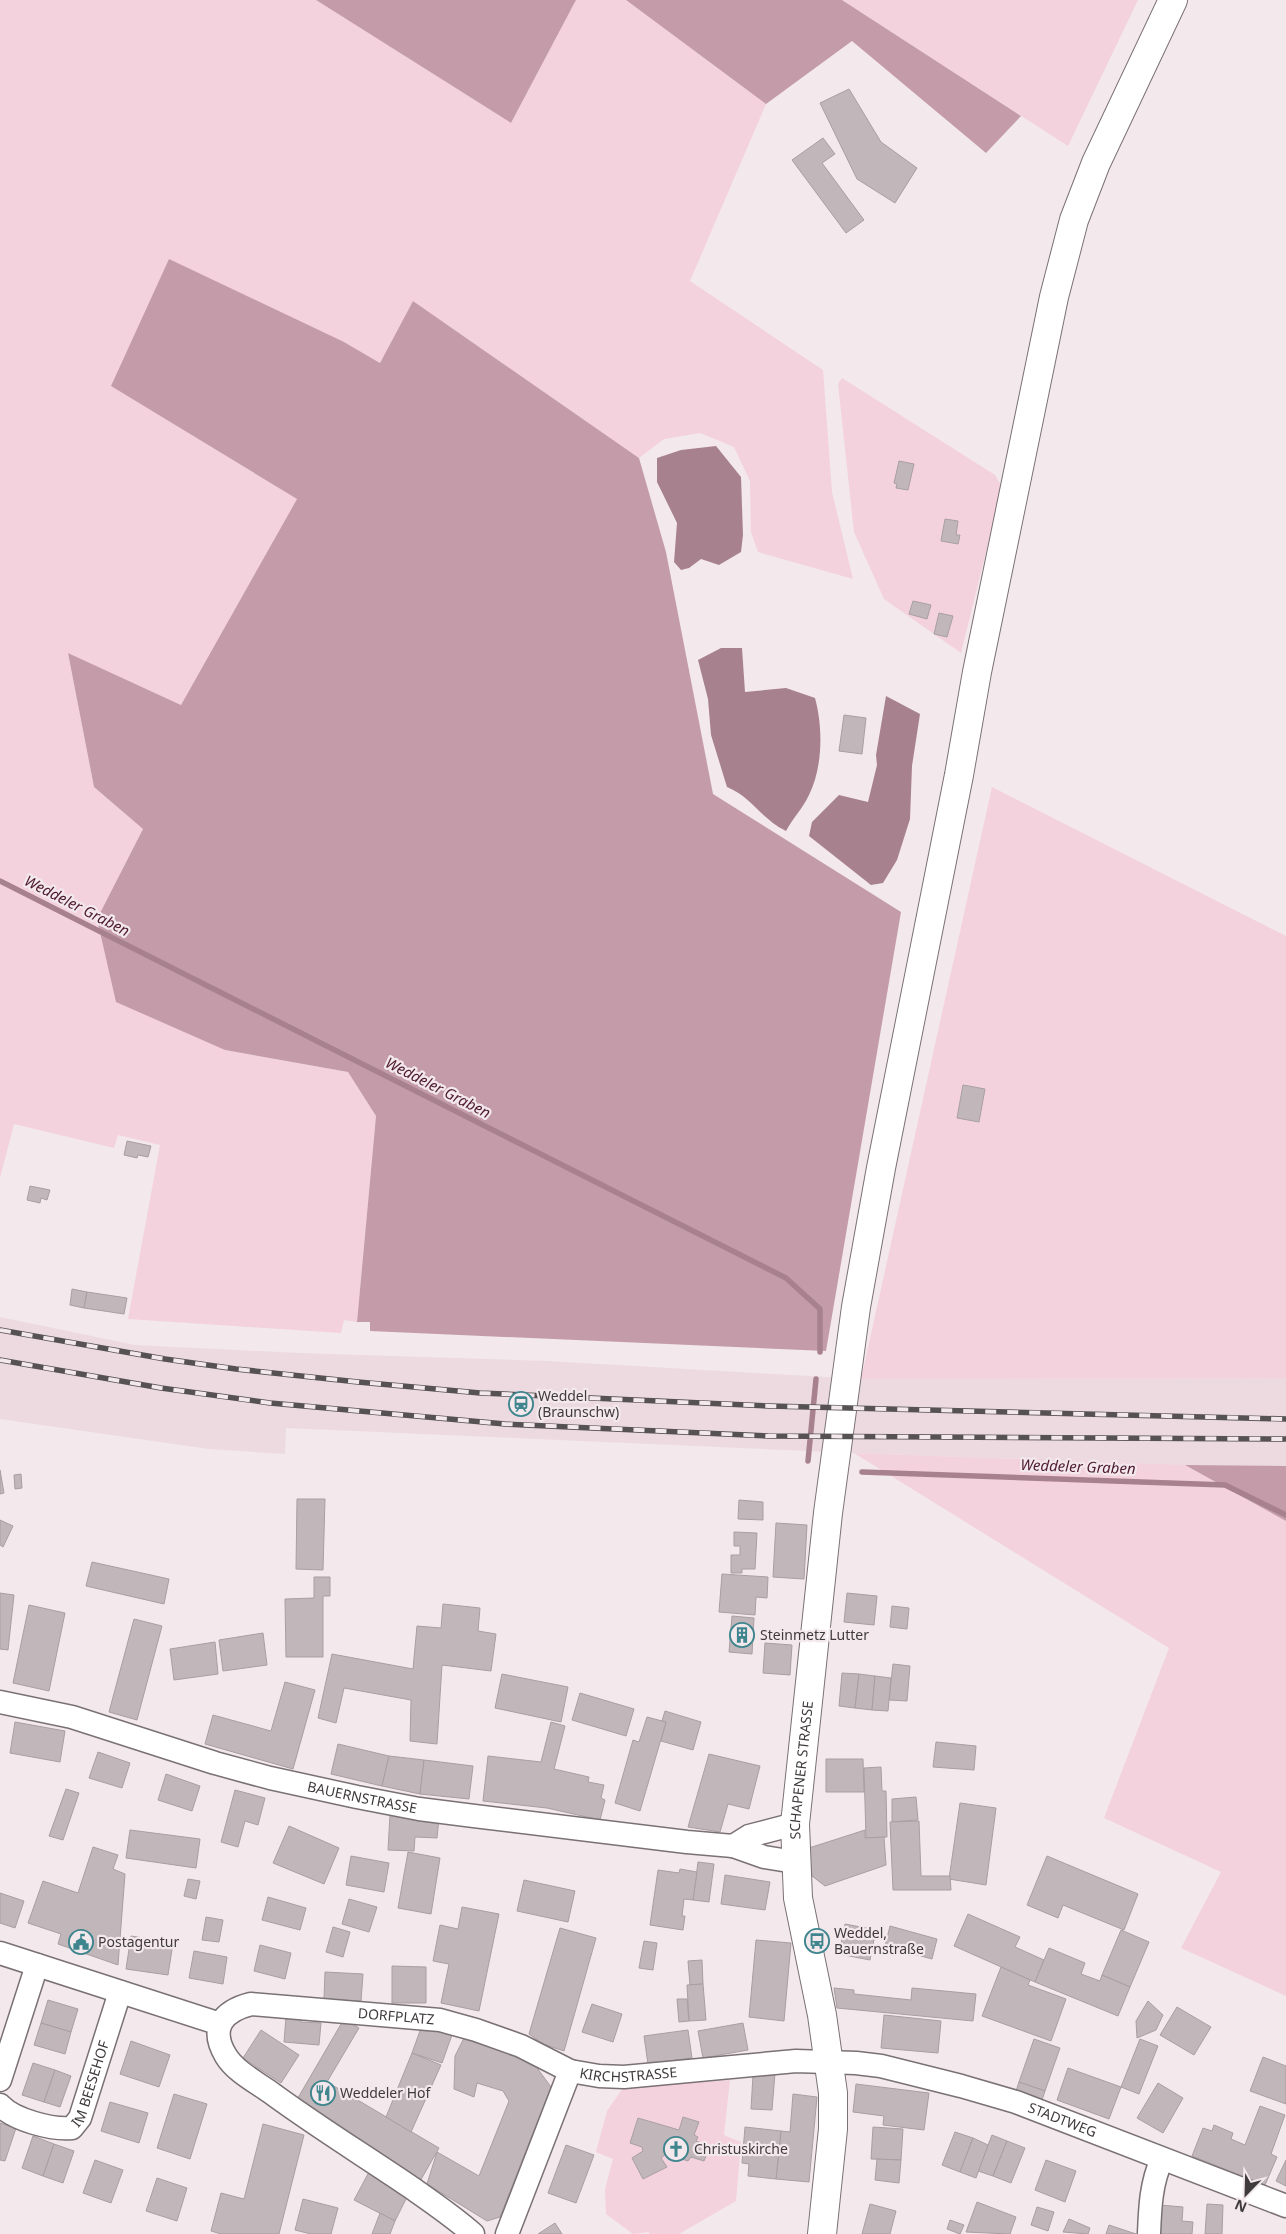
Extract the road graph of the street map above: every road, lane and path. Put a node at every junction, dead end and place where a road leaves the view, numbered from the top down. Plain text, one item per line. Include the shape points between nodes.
1 (1172, 0) edge
2 (0, 1702) edge
3 (794, 1824) junction
4 (733, 1846) junction
5 (795, 1862) junction
6 (0, 1953) edge
7 (37, 1966) junction
8 (120, 1992) junction
9 (220, 2024) junction
10 (830, 2062) junction
11 (570, 2071) junction
12 (0, 2080) edge
13 (0, 2105) edge
14 (1162, 2159) junction
15 (1286, 2206) edge
16 (473, 2234) edge
17 (507, 2234) edge
18 (822, 2234) edge
19 (1149, 2234) edge

1 - 3 street, SCHAPENER STRASSE via 1096,163 1074,220 1054,297 976,672 856,1307 828,1513
2 - 4 street, BAUERNSTRASSE via 72,1717 215,1763 357,1798 474,1816
3 - 4 street via 749,1836
3 - 5 street, SCHAPENER STRASSE
4 - 5 street, BAUERNSTRASSE via 764,1857
5 - 10 street, SCHAPENER STRASSE via 798,1898
6 - 7 street
7 - 8 street
7 - 12 street
8 - 9 street
8 - 13 street, IM BEESEHOF via 80,2118 72,2128 57,2129 7,2112
9 - 11 street, DORFPLATZ via 227,2013 251,2004 440,2020 521,2046
9 - 16 street via 218,2037 222,2049 240,2071 444,2210
10 - 11 street, KIRCHSTRASSE via 796,2061 624,2077
10 - 14 street, STADTWEG via 881,2066 989,2094
10 - 18 street, SCHAPENER STRASSE via 833,2129
11 - 17 street, KIRCHSTRASSE
14 - 15 street, STADTWEG
14 - 19 street via 1151,2194

